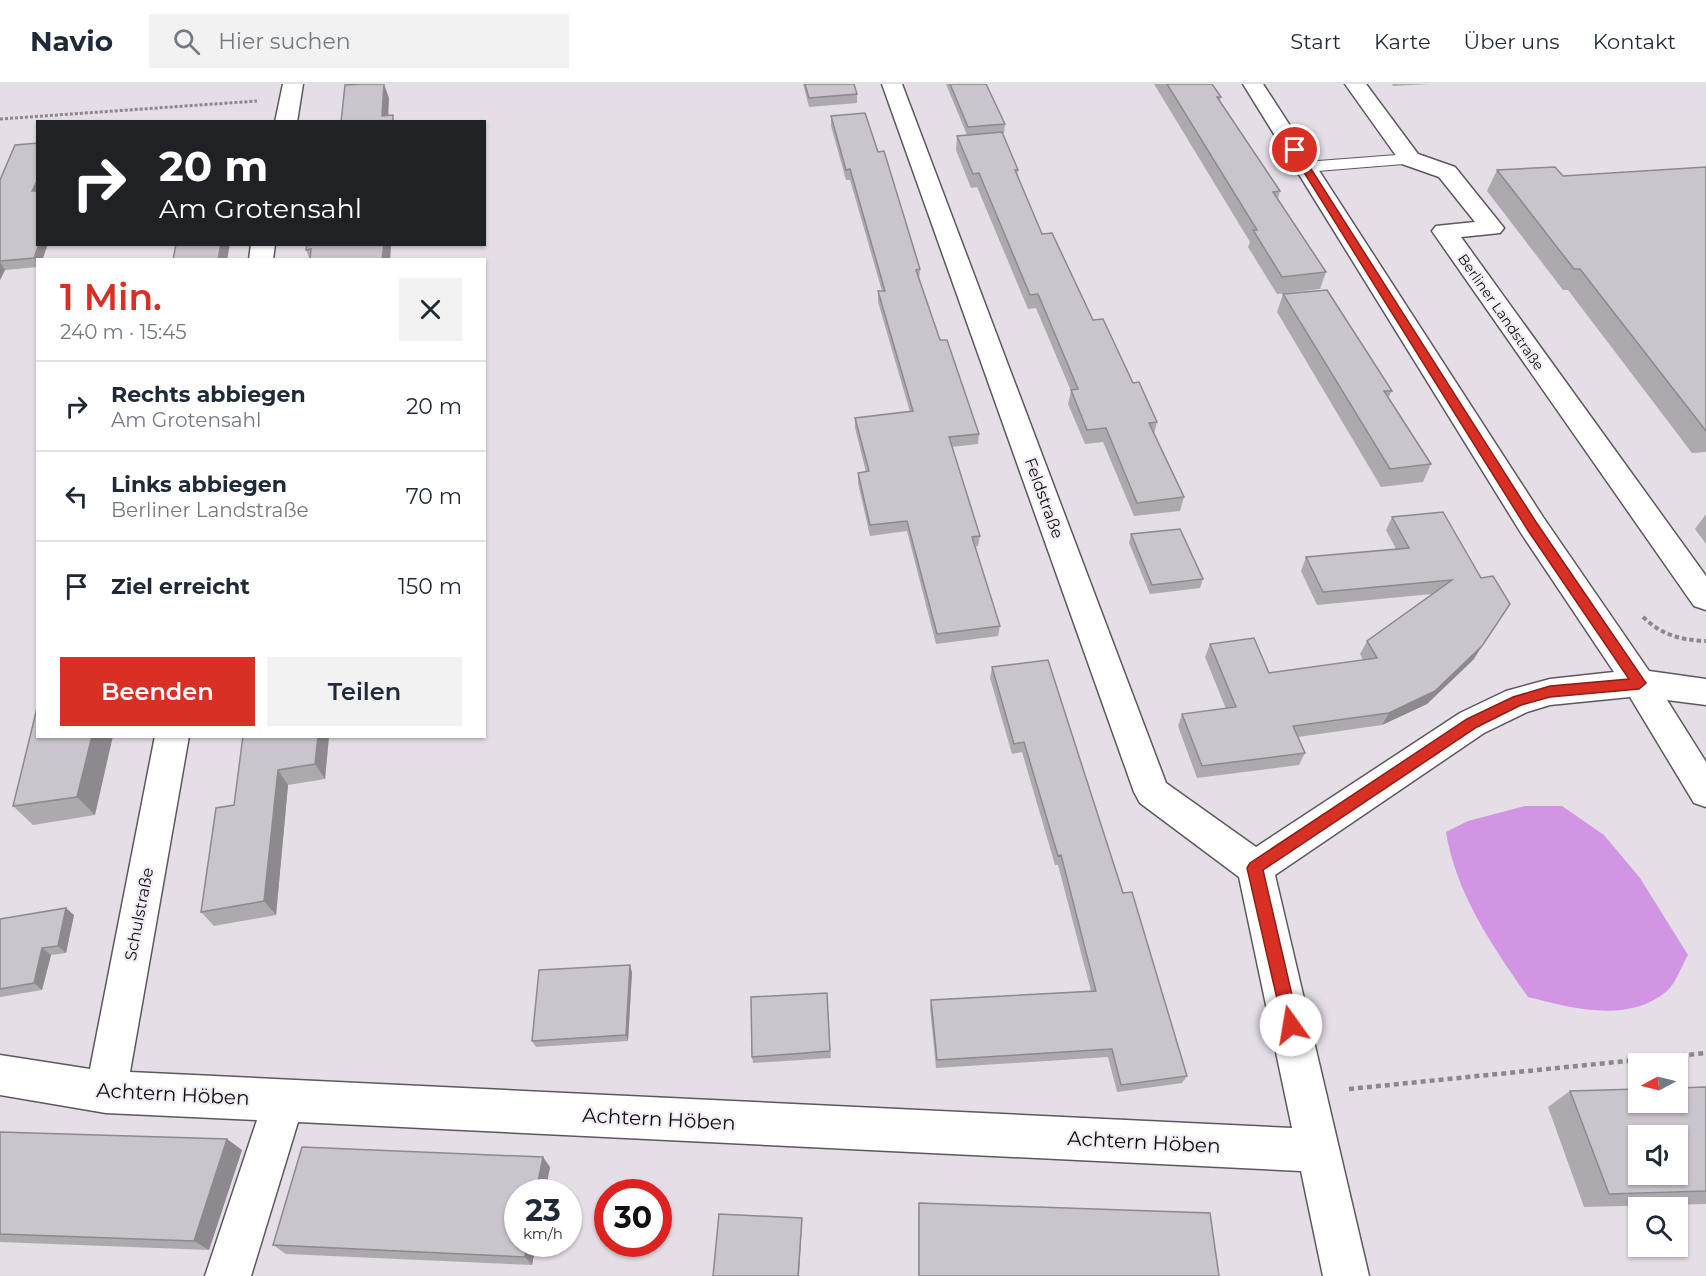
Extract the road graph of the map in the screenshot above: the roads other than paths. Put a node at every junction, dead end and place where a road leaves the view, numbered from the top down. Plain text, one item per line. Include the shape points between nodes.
1 (892, 84) edge
2 (1253, 84) edge
3 (1356, 84) edge
4 (292, 91) edge
5 (286, 120) edge
6 (1410, 159) junction
7 (1305, 167) junction
8 (1705, 598) edge
9 (1639, 683) junction
10 (1706, 692) edge
11 (172, 738) edge
12 (1706, 792) edge
13 (1255, 868) junction
14 (0, 1075) edge
15 (106, 1092) junction
16 (284, 1101) junction
17 (1319, 1151) junction
18 (228, 1276) edge
19 (1346, 1276) edge

1 - 13 street, Feldstraße via 1152,792
2 - 7 street
3 - 6 street
4 - 5 street
6 - 7 lane
6 - 8 street, Berliner Landstraße via 1447,172 1492,228 1444,231
7 - 9 street via 1532,525
9 - 10 street
9 - 12 street
9 - 13 street via 1550,692 1518,701 1472,723
11 - 15 street, Schulstraße
13 - 17 street
14 - 15 street, Achtern Höben
15 - 16 street, Achtern Höben
16 - 17 street, Achtern Höben
16 - 18 street
17 - 19 street

